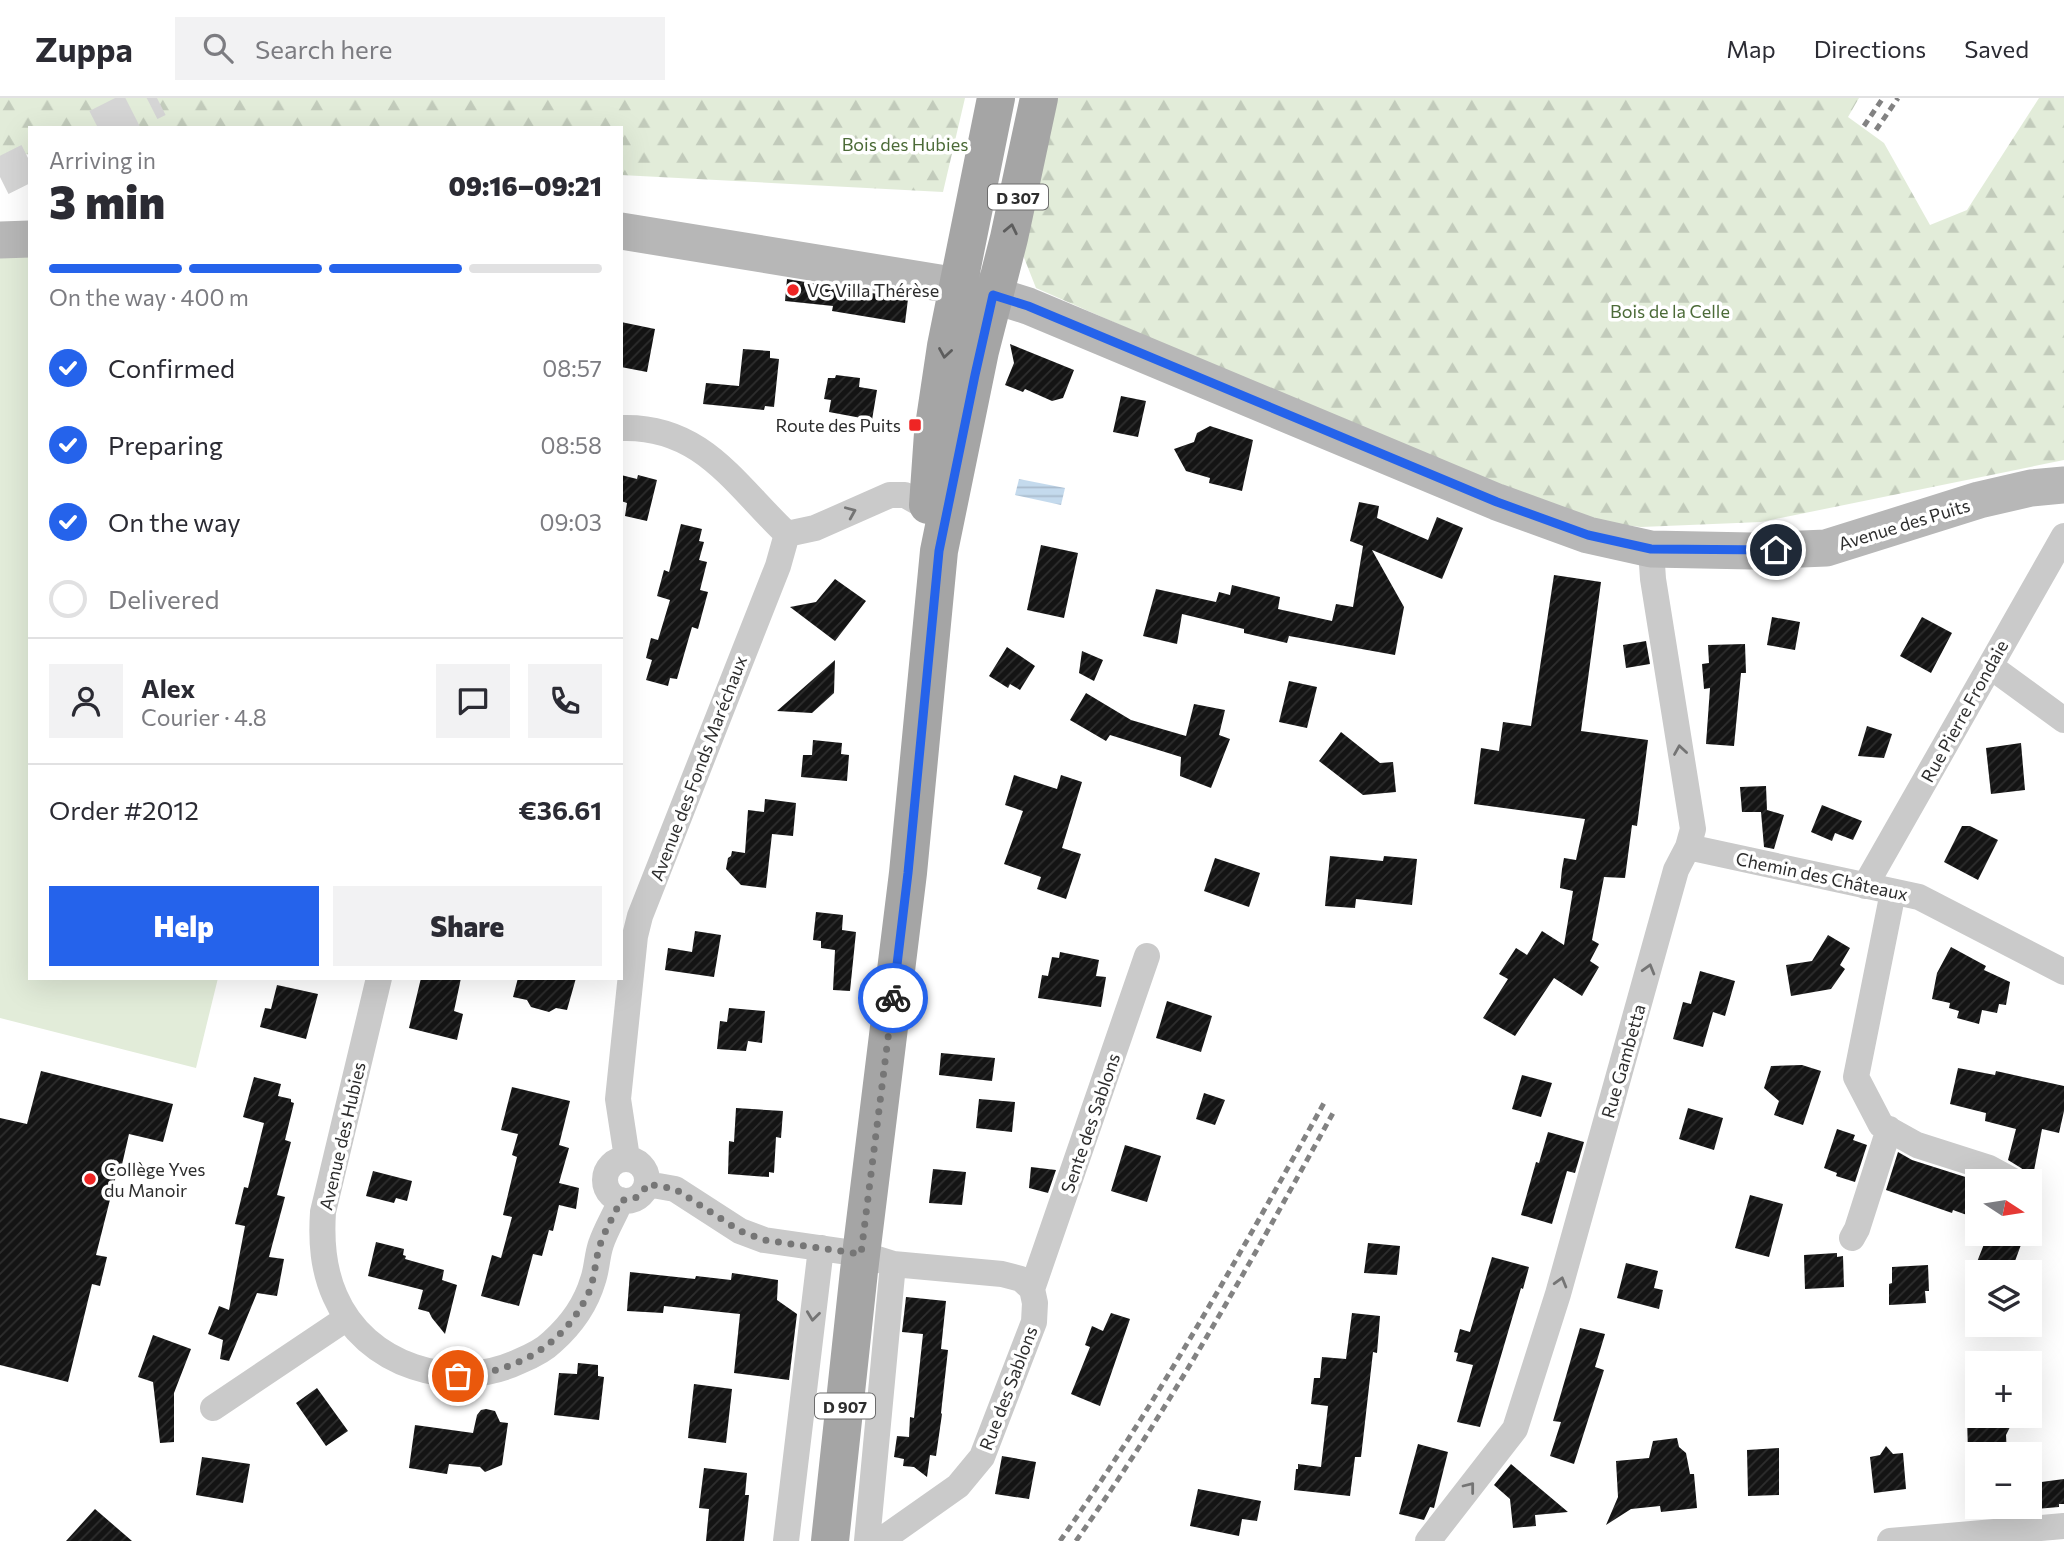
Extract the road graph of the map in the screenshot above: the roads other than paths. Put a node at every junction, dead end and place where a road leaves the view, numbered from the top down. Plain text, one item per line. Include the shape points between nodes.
1 (996, 98) edge
2 (1038, 98) edge
3 (623, 231) edge
4 (28, 239) edge
5 (0, 240) edge
6 (976, 290) junction
7 (623, 428) edge
8 (2064, 485) edge
9 (928, 508) junction
10 (787, 534) junction
11 (2064, 536) edge
12 (1651, 549) junction
13 (939, 551) junction
14 (1990, 666) junction
15 (2064, 720) edge
16 (1688, 847) junction
17 (1865, 886) junction
18 (1893, 892) junction
19 (1147, 956) dead end
20 (2064, 972) edge
21 (379, 980) edge
22 (1889, 1129) junction
23 (627, 1158) junction
24 (1991, 1169) edge
25 (647, 1184) junction
26 (621, 1200) junction
27 (1852, 1238) dead end
28 (821, 1248) junction
29 (871, 1263) junction
30 (1032, 1289) junction
31 (348, 1318) junction
32 (213, 1408) dead end
33 (2064, 1526) edge
34 (786, 1541) edge
35 (830, 1541) edge
36 (867, 1541) edge
37 (880, 1541) edge
38 (1428, 1541) edge
39 (1891, 1541) edge

1 - 6 main road, D 307
6 -> 2 main road, D 307 via 1009,238
3 - 6 street, Avenue des Puits
4 - 5 street
6 -> 9 main road, D 907 via 946,346
6 - 12 street, Avenue des Puits via 1028,306 1497,502 1588,535
6 - 13 main road, D 907 via 975,375
7 - 10 street via 671,435 699,448 726,469
8 - 12 street, Avenue des Puits via 1979,500 1826,548
10 -> 9 street via 815,528 890,495 905,495
9 - 13 main road, D 907
10 - 23 street, Avenue des Fonds Maréchaux via 640,916 618,1099
11 - 14 street, Rue Pierre Frondaie
16 -> 12 street, Rue Gambetta via 1693,829
13 - 29 main road, D 907
14 - 15 street
14 - 17 street, Rue Pierre Frondaie
16 - 17 street, Chemin des Châteaux
38 -> 16 street, Rue Gambetta via 1515,1429 1558,1294 1676,870
17 - 18 street, Chemin des Châteaux
18 - 20 street, Chemin des Châteaux via 1919,897
18 - 22 street via 1856,1077 1881,1125
19 - 30 street, Sente des Sablons
21 - 31 street, Avenue des Hubies via 323,1212 325,1268
22 - 24 street via 1917,1145
22 - 27 street
23 - 25 street via 643,1167
23 - 26 street via 614,1163 605,1180 610,1193
25 - 26 street via 634,1199
25 - 28 street via 675,1189 752,1236
26 - 31 street, Avenue des Hubies via 600,1245 591,1287 573,1319 536,1354 505,1368 478,1375 428,1372 391,1357 369,1342
28 - 29 street
28 -> 34 street
29 - 30 street via 1002,1274 1021,1279
29 - 35 main road, D 907
29 - 36 street
30 - 37 street, Rue des Sablons via 1034,1322 982,1457 958,1486
31 - 32 street
33 - 39 street

